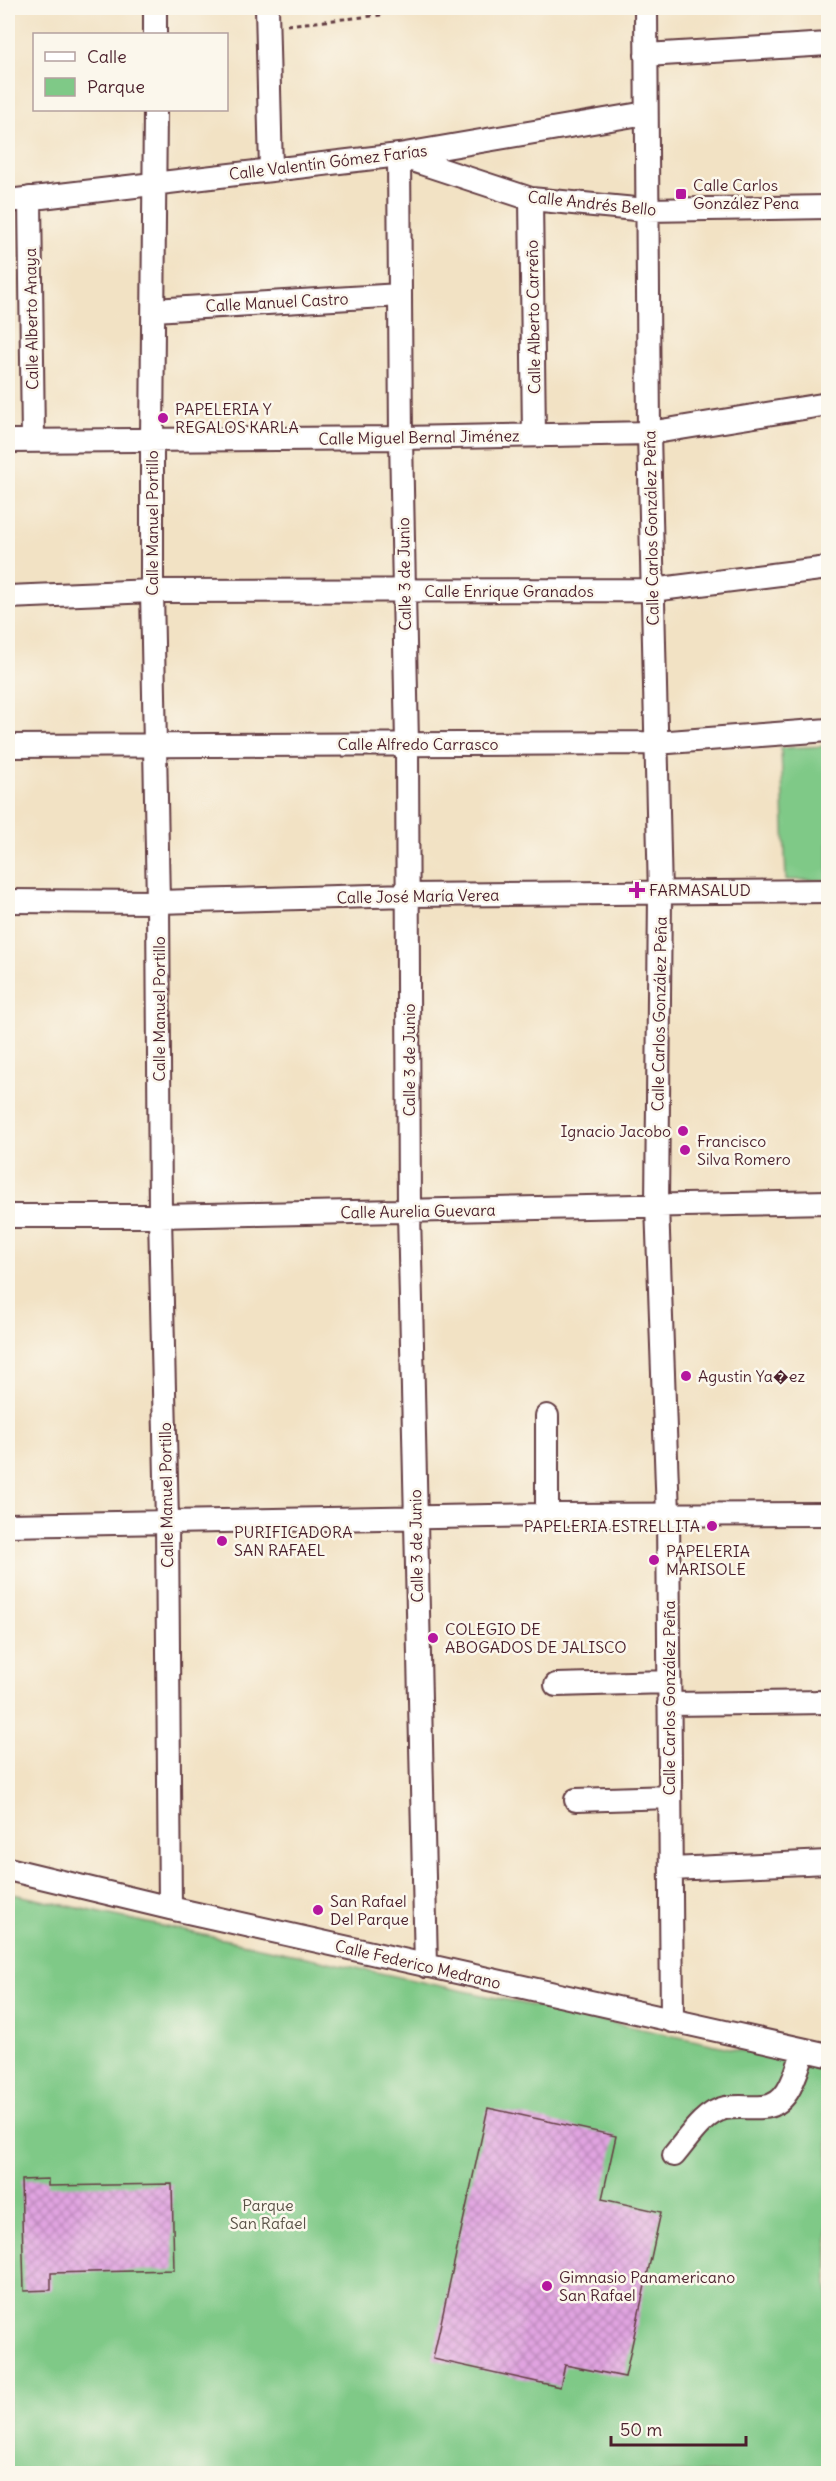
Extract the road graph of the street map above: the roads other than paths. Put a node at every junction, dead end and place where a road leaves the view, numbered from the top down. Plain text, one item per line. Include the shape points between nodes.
1 (155, 8) edge
2 (646, 8) edge
3 (267, 17) edge
4 (155, 33) edge
5 (828, 44) edge
6 (646, 55) junction
7 (155, 111) edge
8 (646, 113) junction
9 (399, 155) junction
10 (271, 170) junction
11 (155, 183) junction
12 (30, 198) junction
13 (531, 199) junction
14 (8, 201) edge
15 (828, 207) edge
16 (646, 210) junction
17 (400, 295) junction
18 (154, 309) junction
19 (828, 404) edge
20 (649, 433) junction
21 (534, 435) junction
22 (401, 438) junction
23 (152, 439) junction
24 (33, 440) junction
25 (8, 441) edge
26 (828, 568) edge
27 (652, 590) junction
28 (152, 591) junction
29 (404, 591) junction
30 (8, 597) edge
31 (828, 730) edge
32 (656, 743) junction
33 (407, 744) junction
34 (8, 746) edge
35 (154, 746) junction
36 (828, 891) edge
37 (408, 895) junction
38 (660, 895) junction
39 (8, 901) edge
40 (159, 902) junction
41 (828, 1202) edge
42 (657, 1205) junction
43 (409, 1212) junction
44 (8, 1216) edge
45 (160, 1216) junction
46 (548, 1416) dead end
47 (668, 1514) junction
48 (828, 1514) edge
49 (547, 1515) junction
50 (416, 1518) junction
51 (166, 1521) junction
52 (8, 1525) edge
53 (556, 1685) dead end
54 (668, 1693) junction
55 (828, 1702) edge
56 (669, 1797) junction
57 (576, 1800) dead end
58 (828, 1862) edge
59 (8, 1869) edge
60 (670, 1869) junction
61 (171, 1908) junction
62 (426, 1966) junction
63 (672, 2021) junction
64 (804, 2050) junction
65 (828, 2055) edge
66 (674, 2155) dead end

1 - 4 street
2 - 6 street, Calle Carlos González Peña
3 - 10 street
5 - 6 street
6 - 8 street, Calle Carlos González Peña
7 - 11 street, Calle Manuel Portillo
8 - 9 street, Calle Valentín Gómez Farías
8 - 16 street, Calle Carlos González Peña
9 - 10 street, Calle Valentín Gómez Farías
9 - 13 street, Calle Andrés Bello
9 - 17 street, Calle 3 de Junio
10 - 11 street, Calle Valentín Gómez Farías
11 - 12 street, Calle Valentín Gómez Farías
11 - 18 street, Calle Manuel Portillo
12 - 14 street, Calle Valentín Gómez Farías
12 - 24 street, Calle Alberto Anaya
13 - 16 street, Calle Andrés Bello
13 - 21 street, Calle Alberto Carreño
15 - 16 street, Calle Andrés Bello
16 - 20 street, Calle Carlos González Peña
17 - 18 street, Calle Manuel Castro
17 - 22 street, Calle 3 de Junio
18 - 23 street, Calle Manuel Portillo
19 - 20 street, Calle Miguel Bernal Jiménez
20 - 21 street, Calle Miguel Bernal Jiménez
20 - 27 street, Calle Carlos González Peña
21 - 22 street, Calle Miguel Bernal Jiménez
22 - 23 street, Calle Miguel Bernal Jiménez
22 - 29 street, Calle 3 de Junio
23 - 24 street, Calle Miguel Bernal Jiménez
23 - 28 street, Calle Manuel Portillo
24 - 25 street, Calle Miguel Bernal Jiménez
26 - 27 street, Calle Enrique Granados
27 - 29 street, Calle Enrique Granados
27 - 32 street, Calle Carlos González Peña
28 - 29 street, Calle Enrique Granados
28 - 30 street, Calle Enrique Granados
28 - 35 street, Calle Manuel Portillo
29 - 33 street, Calle 3 de Junio
31 - 32 street, Calle Alfredo Carrasco
32 - 33 street, Calle Alfredo Carrasco
32 - 38 street, Calle Carlos González Peña
33 - 35 street, Calle Alfredo Carrasco
33 - 37 street, Calle 3 de Junio
34 - 35 street, Calle Alfredo Carrasco
35 - 40 street, Calle Manuel Portillo
36 - 38 street, Calle José María Verea
37 - 38 street, Calle José María Verea
37 - 40 street, Calle José María Verea
37 - 43 street, Calle 3 de Junio
38 - 42 street, Calle Carlos González Peña
39 - 40 street, Calle José María Verea
40 - 45 street, Calle Manuel Portillo
41 - 42 street, Calle Aurelia Guevara
42 - 43 street, Calle Aurelia Guevara
42 - 47 street, Calle Carlos González Peña
43 - 45 street, Calle Aurelia Guevara
43 - 50 street, Calle 3 de Junio
44 - 45 street, Calle Aurelia Guevara
45 - 51 street, Calle Manuel Portillo
46 - 49 street
47 - 48 street
47 - 49 street
47 - 54 street, Calle Carlos González Peña
49 - 50 street
50 - 51 street
50 - 62 street, Calle 3 de Junio
51 - 52 street
51 - 61 street, Calle Manuel Portillo
53 - 54 street
54 - 55 street
54 - 56 street, Calle Carlos González Peña
56 - 57 street
56 - 60 street, Calle Carlos González Peña
58 - 60 street
59 - 61 street, Calle Federico Medrano
60 - 63 street, Calle Carlos González Peña
61 - 62 street, Calle Federico Medrano
62 - 63 street, Calle Federico Medrano
63 - 64 street, Calle Federico Medrano
64 - 65 street, Calle Federico Medrano
64 - 66 street via 788,2092 780,2101 767,2107 724,2108 706,2118

